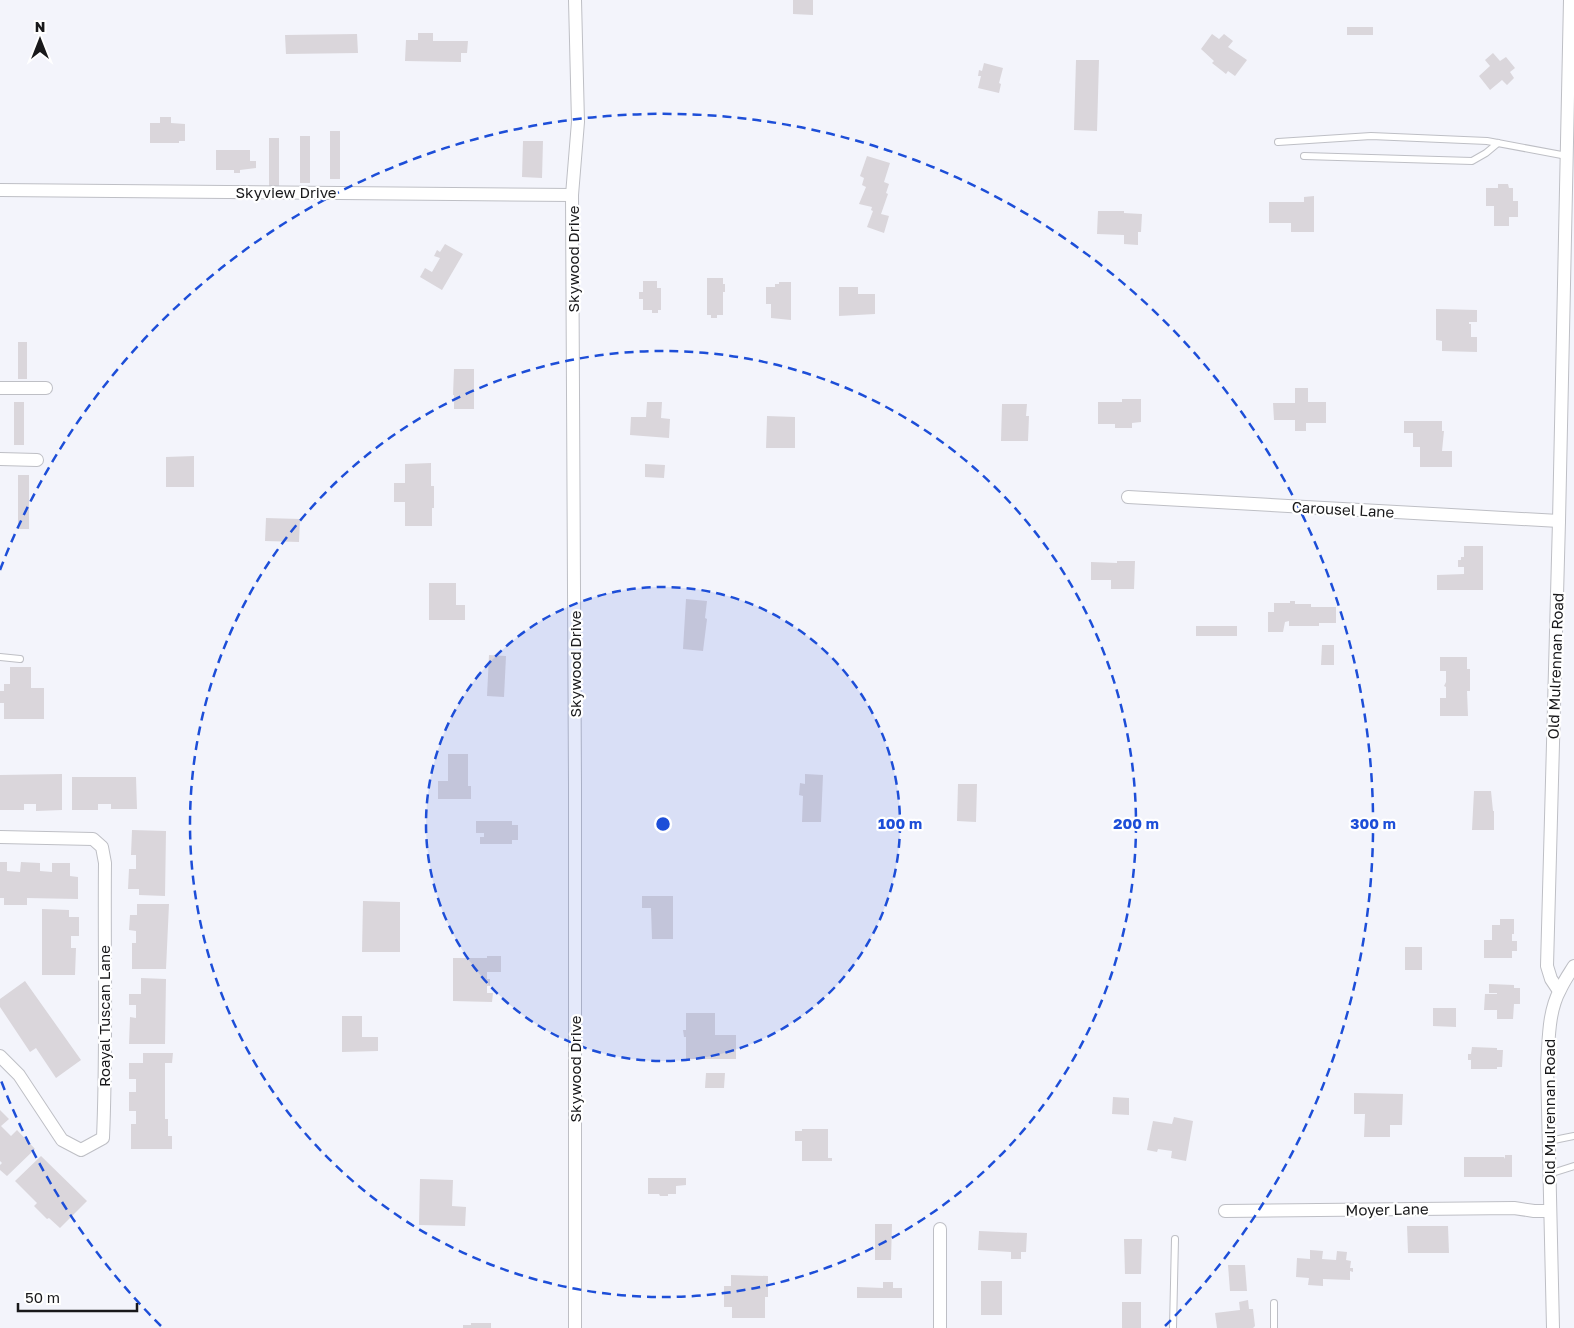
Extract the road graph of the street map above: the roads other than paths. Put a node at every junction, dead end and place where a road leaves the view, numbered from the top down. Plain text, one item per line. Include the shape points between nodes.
1 (575, 0) edge
2 (1570, 0) edge
3 (1278, 142) dead end
4 (1498, 143) junction
5 (1304, 156) dead end
6 (1567, 156) junction
7 (0, 190) edge
8 (572, 195) junction
9 (0, 388) edge
10 (46, 388) dead end
11 (0, 459) edge
12 (37, 460) dead end
13 (1128, 497) dead end
14 (1559, 521) junction
15 (0, 657) edge
16 (20, 659) dead end
17 (0, 838) edge
18 (1574, 966) edge
19 (1559, 991) junction
20 (0, 1056) edge
21 (1574, 1136) edge
22 (1549, 1141) junction
23 (1574, 1166) edge
24 (1548, 1175) junction
25 (1225, 1211) dead end
26 (1549, 1211) junction
27 (940, 1229) dead end
28 (1175, 1239) dead end
29 (1274, 1303) dead end
30 (575, 1328) edge
31 (940, 1328) edge
32 (1173, 1328) edge
33 (1274, 1328) edge
34 (1553, 1328) edge

1 - 8 street, Skywood Drive via 578,122
2 - 6 street, Old Mulrennan Road
3 - 4 lane via 1371,136
4 - 5 lane via 1472,160
4 - 6 lane
6 - 14 street, Old Mulrennan Road
7 - 8 street, Skyview Drive
8 - 30 street, Skywood Drive
9 - 10 street
11 - 12 street
13 - 14 street, Carousel Lane
14 - 19 street, Old Mulrennan Road via 1547,966
15 - 16 lane
17 - 20 street, Roayal Tuscan Lane via 93,839 102,847 105,863 103,1138 81,1150 62,1140 19,1075
18 - 19 street
19 - 22 street, Old Mulrennan Road via 1549,1030
21 - 22 lane
22 - 24 street, Old Mulrennan Road
23 - 24 lane
24 - 26 street, Old Mulrennan Road
25 - 26 street, Moyer Lane via 1514,1208
26 - 34 street, Old Mulrennan Road
27 - 31 street
28 - 32 lane
29 - 33 lane

